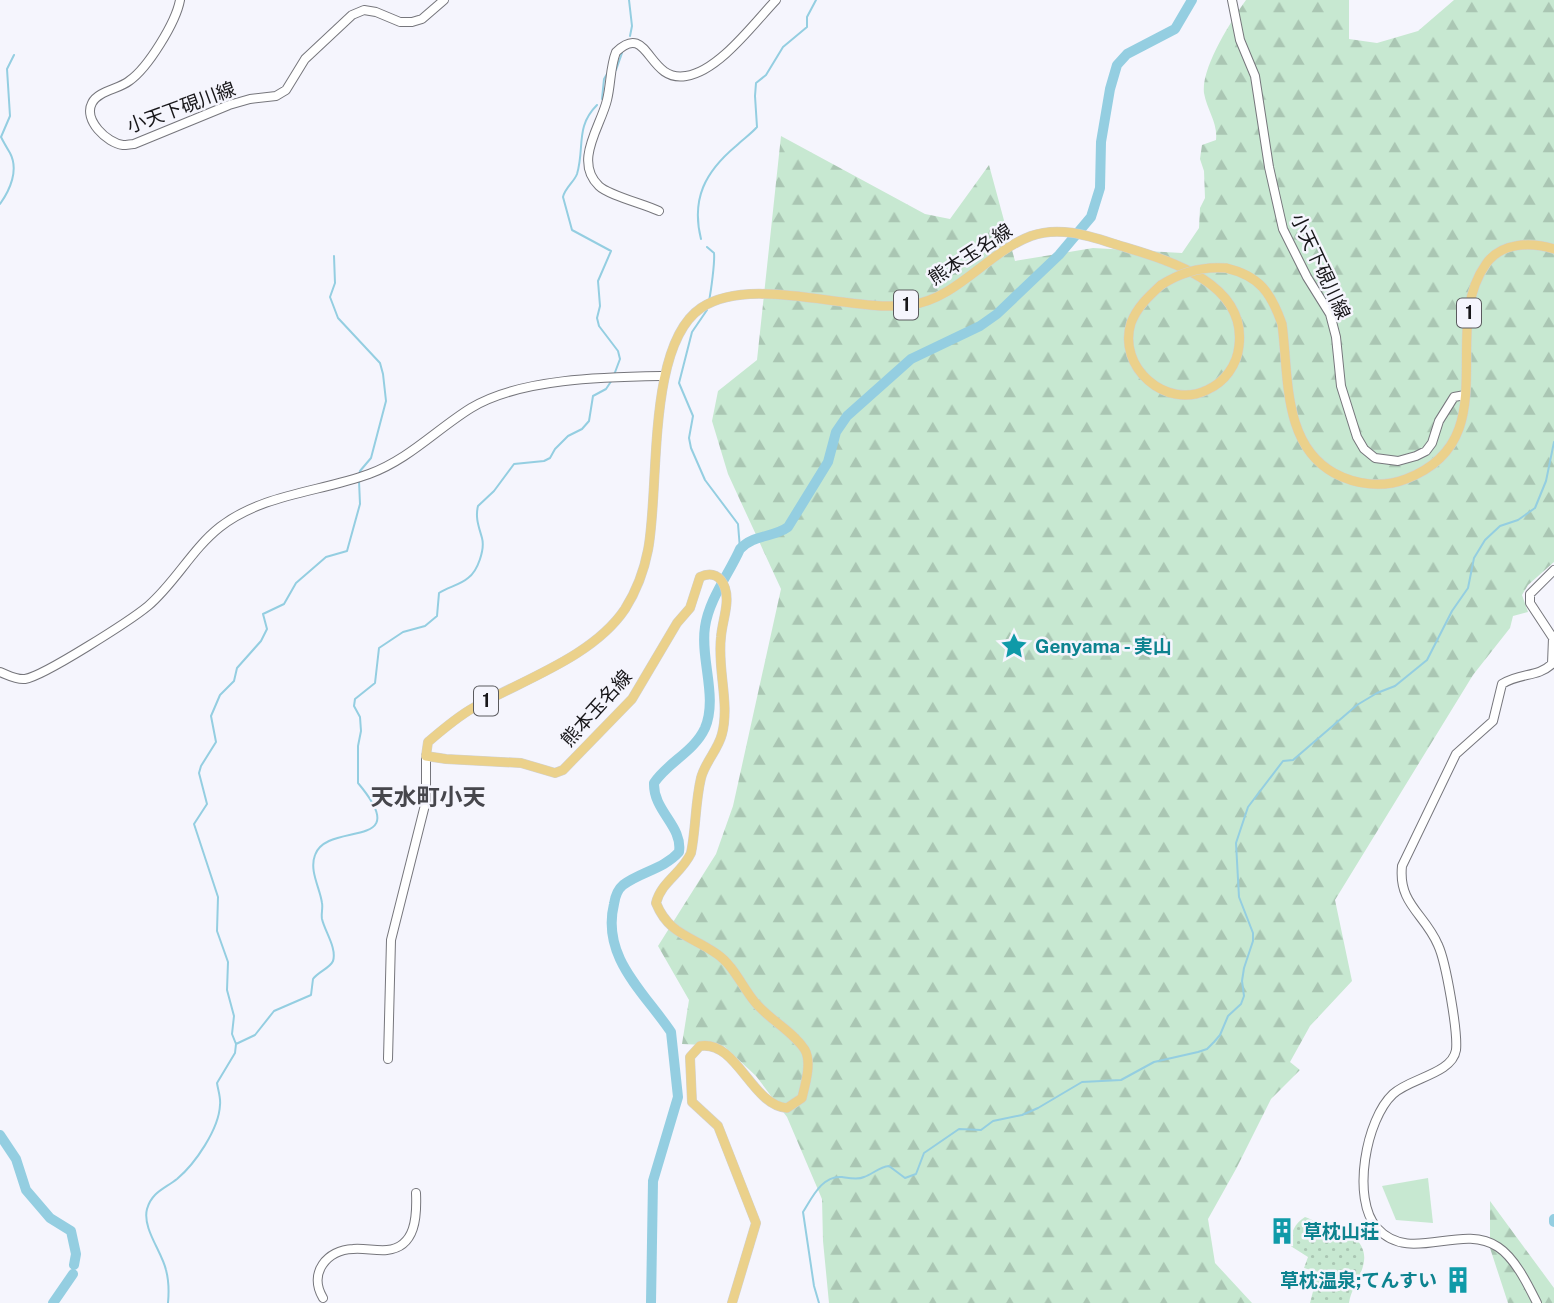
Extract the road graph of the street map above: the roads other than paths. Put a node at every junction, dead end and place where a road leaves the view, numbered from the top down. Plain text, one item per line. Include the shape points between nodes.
1 (180, 0) edge
2 (444, 0) edge
3 (776, 0) edge
4 (1231, 0) edge
5 (659, 211) dead end
6 (1554, 249) edge
7 (664, 376) junction
8 (1465, 395) junction
9 (1554, 570) edge
10 (0, 672) edge
11 (426, 755) junction
12 (388, 1059) dead end
13 (416, 1193) dead end
14 (323, 1298) dead end
15 (732, 1303) edge
16 (1537, 1303) edge

1 - 2 street, 小天下硯川線 via 177,13 142,69 91,104 94,124 121,145 134,144 229,105 276,96 286,90 305,59 352,15 364,10 412,22
3 - 5 street via 741,40 697,73 684,77 664,73 636,43 616,52 606,103 591,137 589,167 592,178 607,192
4 - 8 street, 小天下硯川線 via 1255,76 1283,229 1330,314 1341,386 1364,449 1375,458 1398,461 1426,451 1454,397
6 - 8 main road, 熊本玉名線 / 1 via 1525,244 1510,247 1488,260 1480,272 1469,307
7 - 8 main road, 熊本玉名線 / 1, bridge via 682,328 702,307 723,298 763,294 889,306 913,304 936,297 1031,236 1069,232 1154,256 1190,271 1218,291 1229,306 1240,336 1236,359 1222,381 1206,391 1179,395 1160,390 1133,362 1129,338 1138,310 1161,285 1188,271 1226,268 1251,276 1262,286 1282,324 1294,421 1305,445 1333,473 1376,484 1393,484 1420,474 1436,463 1459,432
7 - 10 street via 554,383 483,401 409,453 369,474 263,503 234,517 218,528 149,605 52,667 21,679
7 - 11 main road, 熊本玉名線 / 1 via 649,547 638,585 625,608 580,652 469,710 428,741
9 - 16 street via 1530,594 1530,603 1553,638 1552,664 1543,672 1514,676 1503,684 1493,721 1456,754 1402,866 1409,904 1432,932 1443,957 1456,1051 1447,1066 1390,1096 1371,1138 1363,1184 1369,1215 1385,1236 1412,1244 1459,1240 1493,1244 1507,1254
11 - 12 street via 426,801 391,940
11 - 15 main road, 熊本玉名線 via 521,763 555,773 564,770 632,699 690,608 700,577 714,574 723,584 722,734 701,778 691,853 662,888 656,903 676,931 722,958 753,1000 796,1040 808,1059 802,1098 787,1108 759,1092 724,1051 700,1046 690,1057 692,1102 718,1126 756,1223
13 - 14 street via 417,1215 411,1234 395,1248 352,1249 320,1266 318,1287

